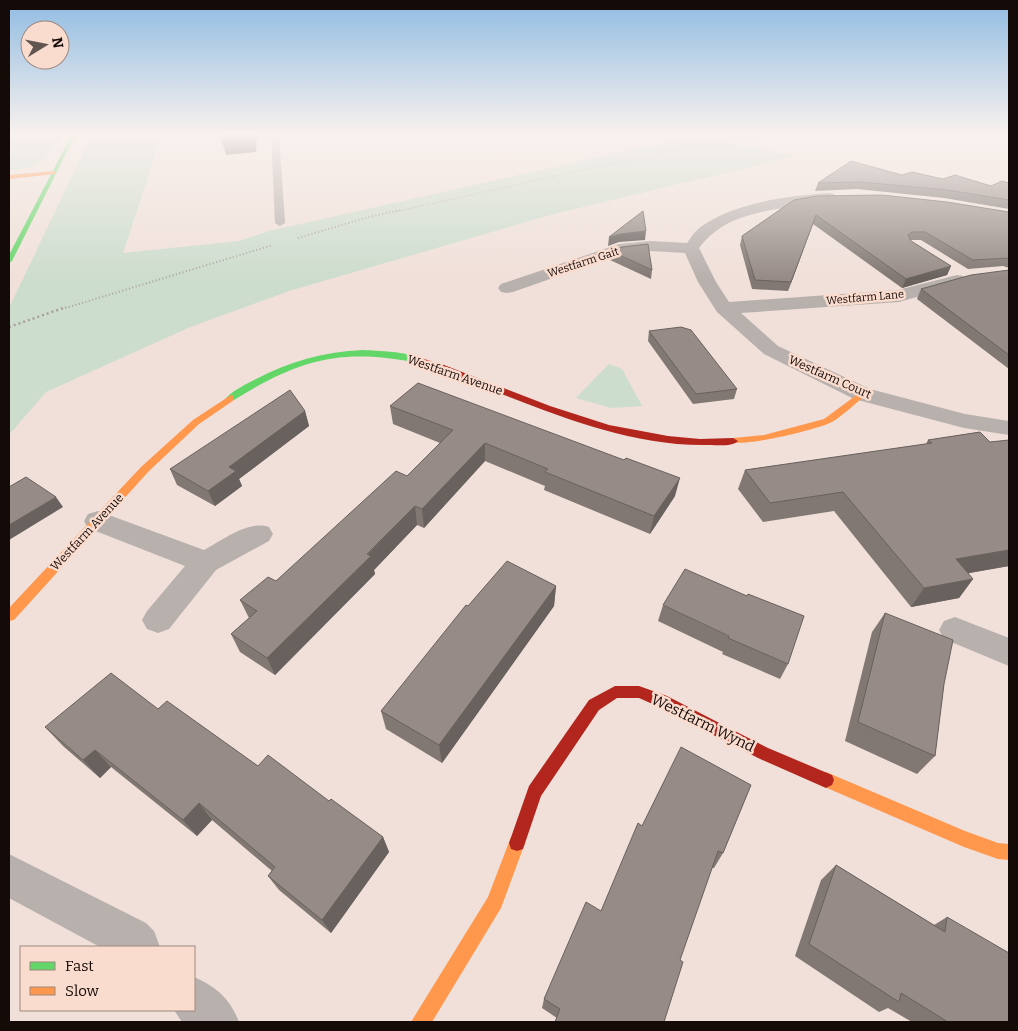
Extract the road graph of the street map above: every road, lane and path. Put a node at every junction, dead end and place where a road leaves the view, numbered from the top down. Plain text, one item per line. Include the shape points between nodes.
1 (49, 182) edge
2 (277, 182) edge
3 (524, 182) edge
4 (847, 196) edge
5 (280, 223) dead end
6 (294, 239) dead end
7 (275, 244) dead end
8 (691, 248) junction
9 (9, 261) edge
10 (944, 264) edge
11 (507, 288) dead end
12 (724, 308) junction
13 (9, 327) edge
14 (862, 394) junction
15 (1009, 428) edge
16 (98, 521) junction
17 (259, 534) dead end
18 (206, 562) junction
19 (9, 616) edge
20 (158, 620) dead end
21 (954, 630) dead end
22 (1009, 652) edge
23 (1009, 852) edge
24 (9, 875) edge
25 (137, 946) edge
26 (195, 1002) edge
27 (215, 1022) edge
28 (421, 1022) edge

1 - 9 street
2 - 5 lane
3 - 6 path via 368,216
4 - 8 street via 808,199 751,210 708,229
7 - 13 path via 61,308
8 - 11 street, Westfarm Gait via 650,246 619,249
8 - 12 street, Westfarm Court
10 - 12 street, Westfarm Lane via 970,277 899,296
12 - 14 street, Westfarm Court via 771,350
14 - 15 street, Westfarm Court via 964,421
14 - 16 street, Westfarm Avenue via 827,421 764,438 704,443 642,437 581,420 418,360 390,354 331,354 301,361 270,374 196,422 145,469
16 - 18 street
16 - 19 street, Westfarm Avenue
17 - 18 street
18 - 20 street
21 - 22 street
23 - 28 street, Westfarm Wynd via 964,839 763,753 639,692 615,692 594,705 535,792 495,902
24 - 25 street via 130,939
26 - 27 street

